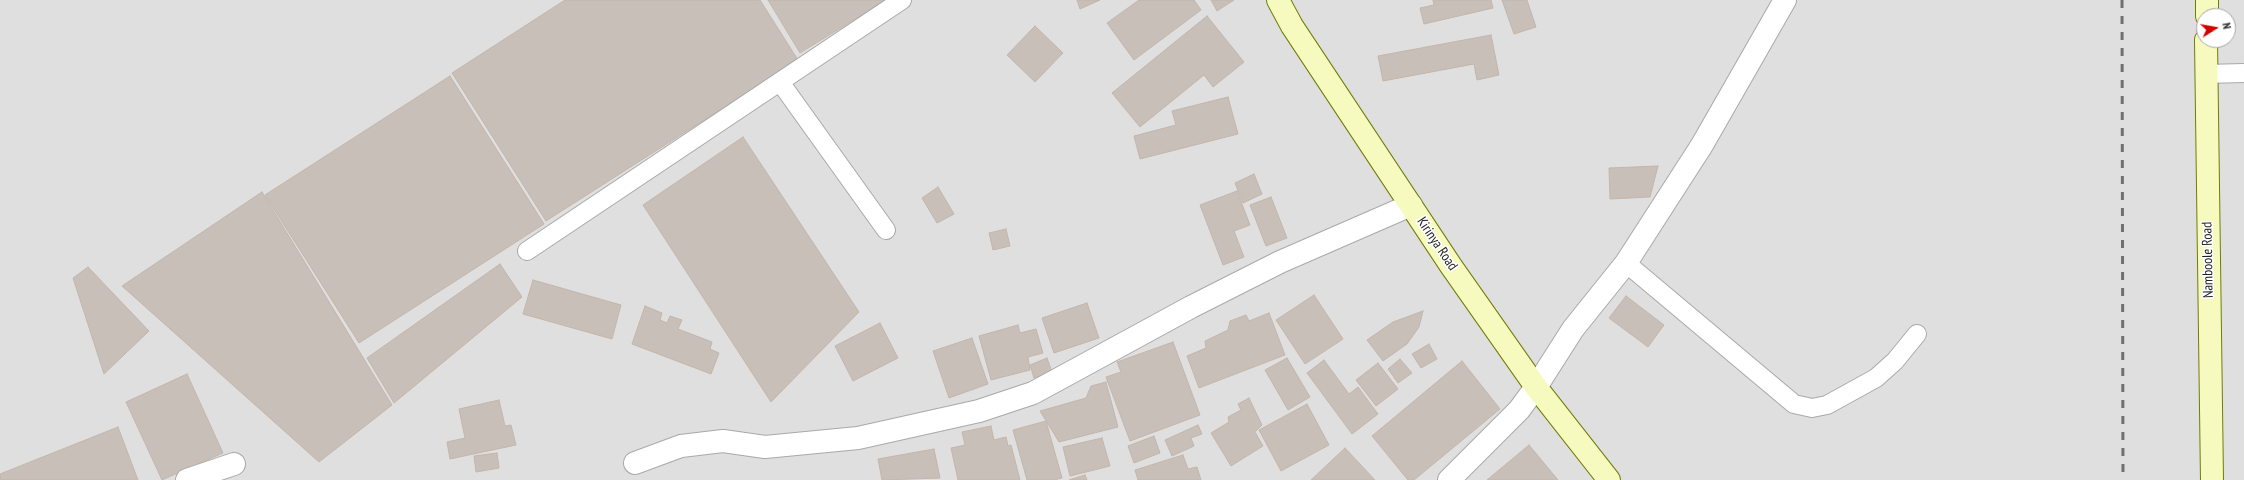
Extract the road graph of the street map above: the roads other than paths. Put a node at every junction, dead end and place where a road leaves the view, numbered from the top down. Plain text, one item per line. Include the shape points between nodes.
1 (902, 0) edge
2 (1278, 0) edge
3 (1785, 0) edge
4 (2206, 48) edge
5 (2244, 73) edge
6 (2205, 74) junction
7 (780, 82) junction
8 (1410, 204) junction
9 (886, 230) dead end
10 (528, 251) dead end
11 (1626, 263) junction
12 (1917, 334) dead end
13 (1536, 387) junction
14 (635, 463) dead end
15 (234, 464) dead end
16 (187, 480) edge
17 (1449, 480) edge
18 (1609, 480) edge
19 (2212, 480) edge

1 - 7 lane
2 - 8 main road, Kirinya Road via 1292,26
3 - 11 street via 1702,145
4 - 6 main road, Namboole Road
5 - 6 lane
6 - 19 main road, Namboole Road
7 - 9 lane
7 - 10 lane
8 - 13 main road, Kirinya Road
8 - 14 street via 1280,262 1027,395 979,411 858,438 765,447 723,441 682,446
11 - 12 lane via 1794,404 1812,408 1827,405 1876,378 1895,361
11 - 13 street via 1573,329
13 - 17 street via 1519,410
13 - 18 main road, Kirinya Road
15 - 16 street

